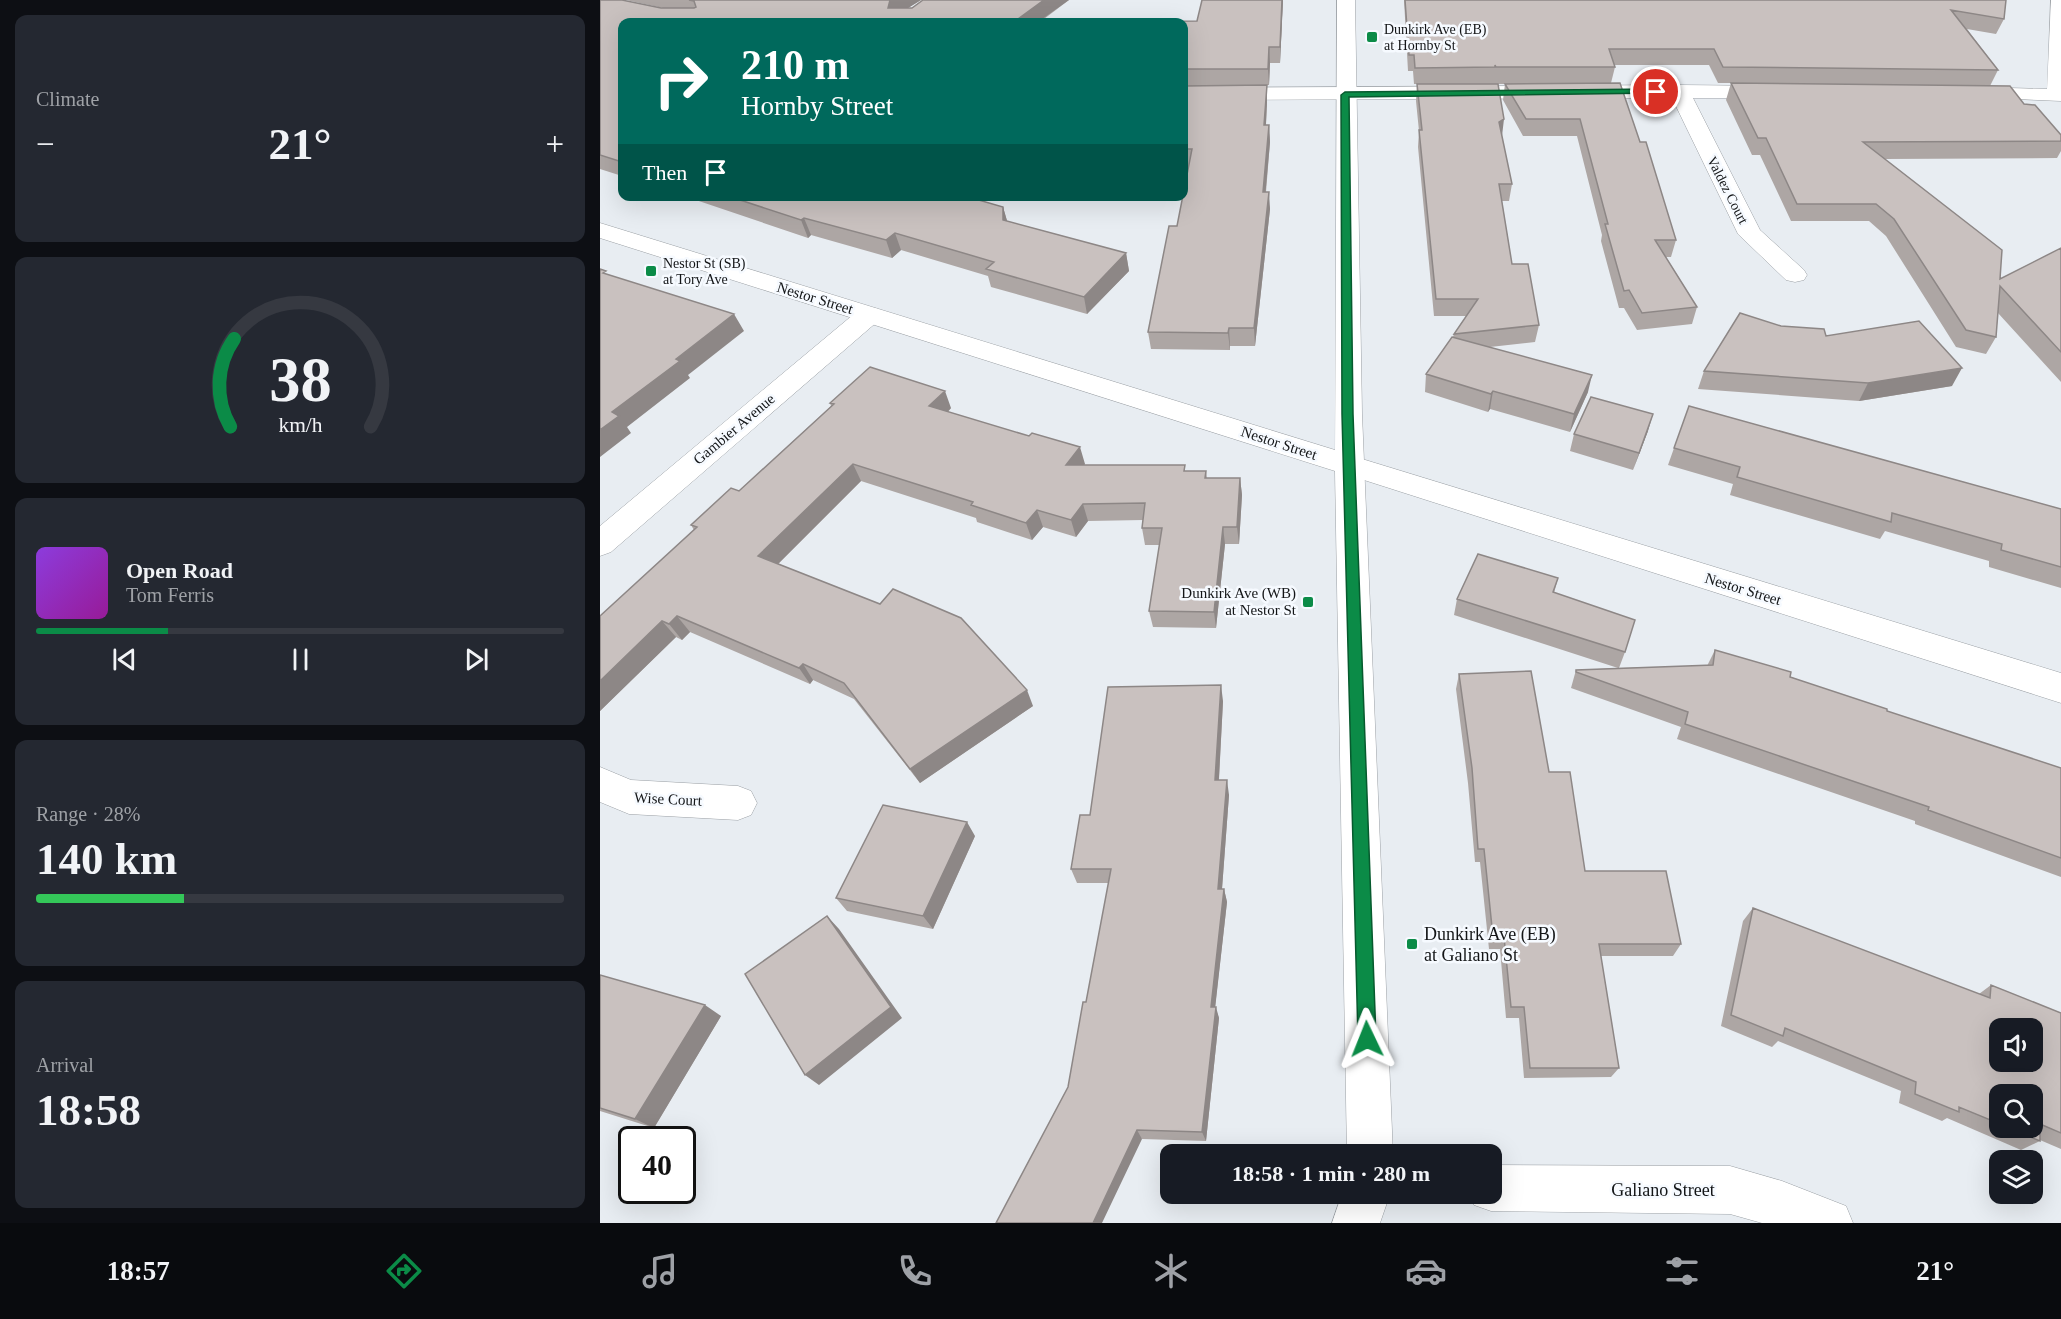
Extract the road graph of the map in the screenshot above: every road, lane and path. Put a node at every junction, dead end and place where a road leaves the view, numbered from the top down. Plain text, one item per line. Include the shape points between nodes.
1 (1346, 0) edge
2 (2060, 0) edge
3 (1679, 91) junction
4 (1797, 92) edge
5 (1950, 93) edge
6 (1188, 94) edge
7 (2059, 94) edge
8 (1345, 95) junction
9 (600, 230) edge
10 (1795, 275) dead end
11 (869, 315) junction
12 (1349, 465) junction
13 (600, 544) edge
14 (2061, 688) edge
15 (600, 784) edge
16 (738, 803) dead end
17 (1370, 1144) edge
18 (1502, 1188) edge
19 (1363, 1204) edge
20 (1356, 1223) edge
21 (1829, 1223) edge

1 - 8 street
2 - 7 street
3 - 4 street
3 - 8 street
3 - 10 street, Valdez Court via 1750,234
5 - 7 street
6 - 8 street
8 - 12 street
9 - 11 street, Nestor Street
11 - 12 street, Nestor Street
11 - 13 street, Gambier Avenue
12 - 14 street, Nestor Street
12 - 17 street
15 - 16 street, Wise Court via 629,797
18 - 21 street, Galiano Street via 1730,1190
19 - 20 street

